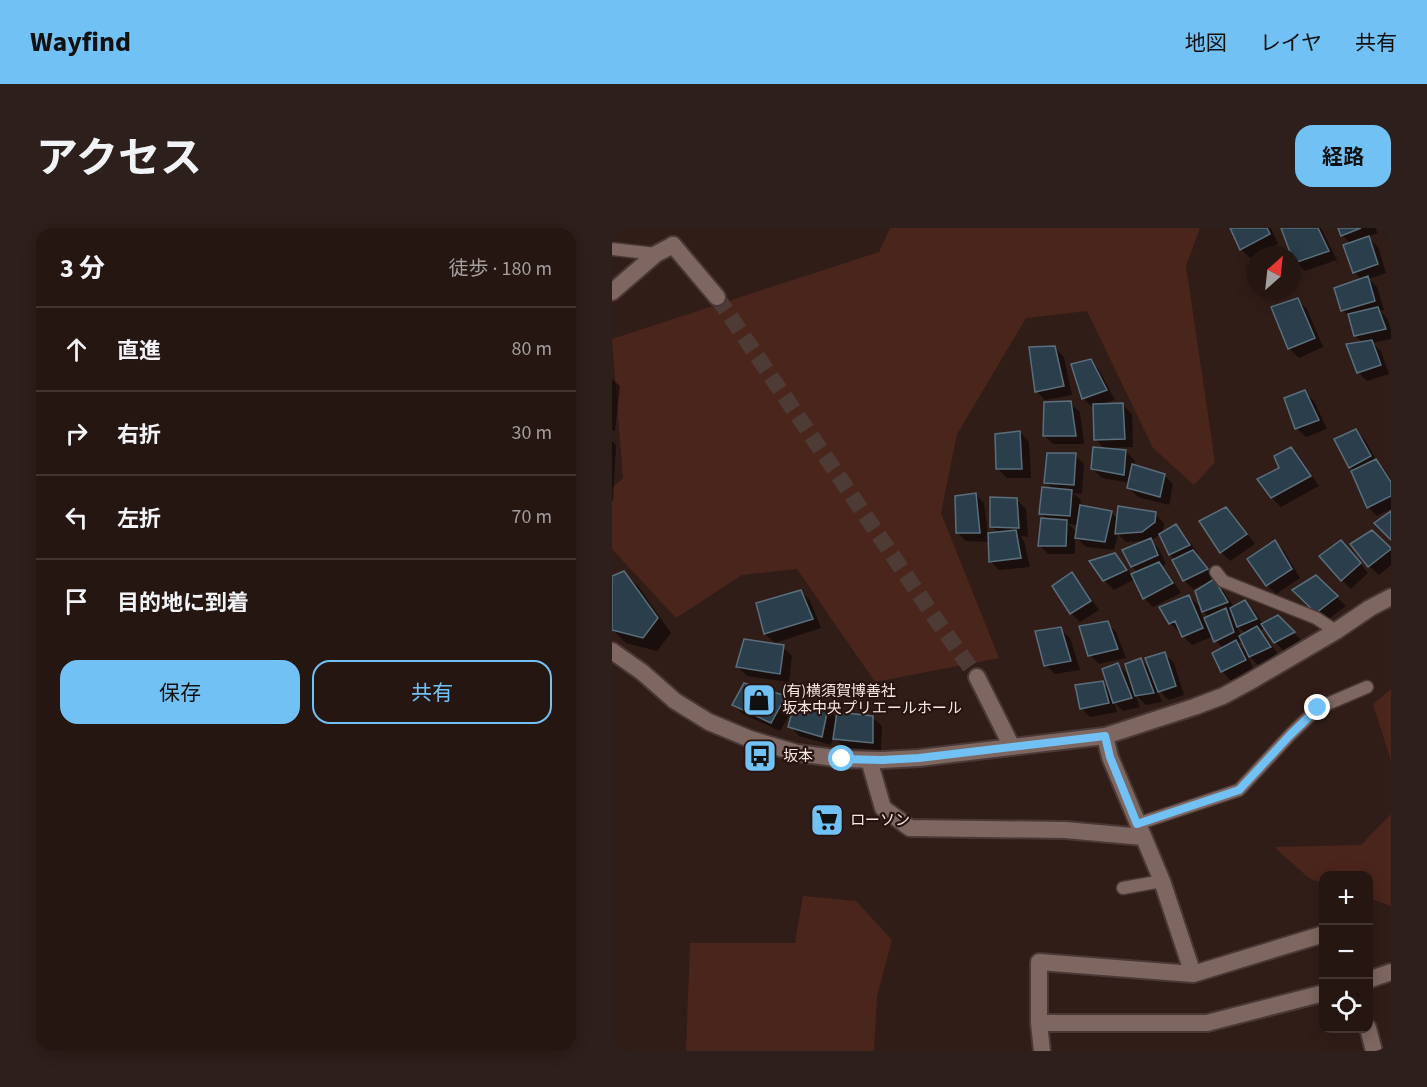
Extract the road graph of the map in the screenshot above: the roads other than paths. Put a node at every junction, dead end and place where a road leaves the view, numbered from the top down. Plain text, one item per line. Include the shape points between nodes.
1 (612, 249) edge
2 (656, 254) junction
3 (612, 292) edge
4 (717, 297) tunnel mouth
5 (1216, 572) dead end
6 (1391, 597) edge
7 (1336, 632) junction
8 (612, 651) edge
9 (977, 677) tunnel mouth
10 (1367, 687) dead end
11 (1105, 736) junction
12 (1012, 747) junction
13 (869, 760) junction
14 (1140, 831) junction
15 (1162, 881) junction
16 (1123, 888) dead end
17 (1319, 935) edge
18 (1391, 972) edge
19 (1193, 974) junction
20 (1371, 979) edge
21 (1319, 994) edge
22 (1039, 1023) junction
23 (1369, 1033) edge
24 (1042, 1051) edge
25 (1374, 1051) edge

1 - 2 lane
2 - 3 street
2 - 4 street via 673,245
5 - 7 lane via 1223,581 1316,618
6 - 7 street
7 - 11 street via 1223,696
8 - 13 street via 675,701 709,722 797,753
9 - 12 street
10 - 14 lane via 1318,708 1239,790
11 - 12 street
11 - 14 street
12 - 13 street
13 - 14 street via 883,808 910,828
14 - 15 street
15 - 16 lane
15 - 19 street
17 - 19 street
18 - 20 street
19 - 22 street via 1039,962
21 - 22 street via 1207,1023
22 - 24 street
23 - 25 street

